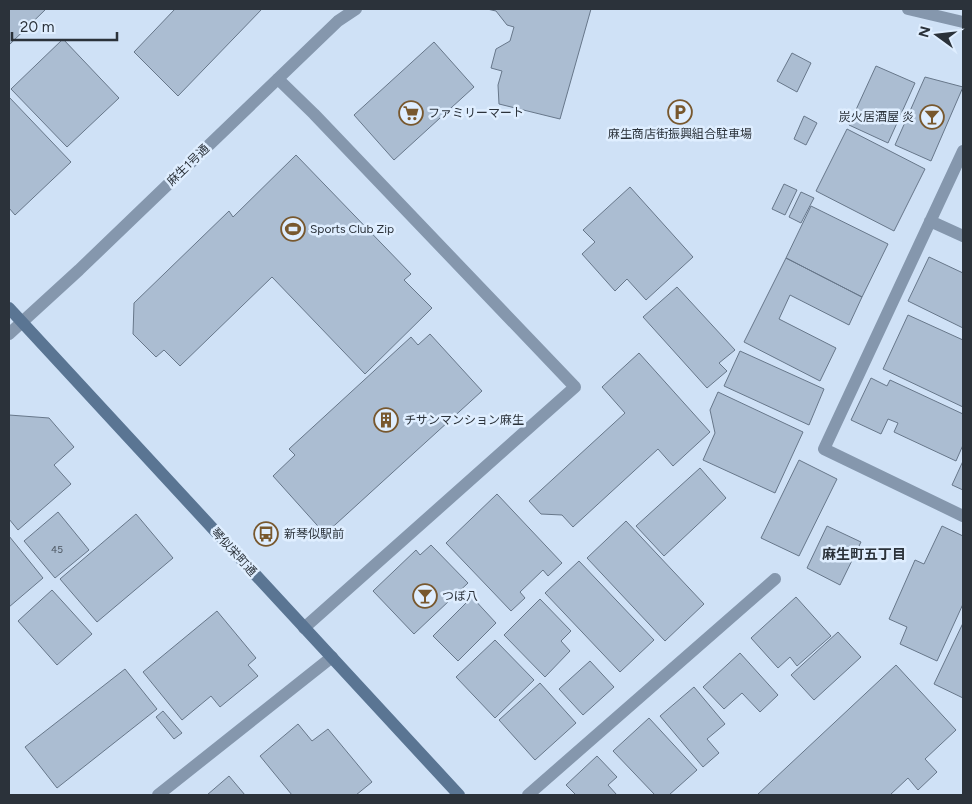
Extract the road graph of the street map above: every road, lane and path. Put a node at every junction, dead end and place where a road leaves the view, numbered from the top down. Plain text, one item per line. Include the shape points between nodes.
1 (356, 9) edge
2 (908, 9) edge
3 (963, 22) edge
4 (278, 79) junction
5 (963, 151) edge
6 (930, 221) junction
7 (963, 236) edge
8 (9, 308) edge
9 (22, 323) junction
10 (9, 334) edge
11 (963, 516) edge
12 (775, 579) dead end
13 (304, 628) junction
14 (332, 658) junction
15 (158, 795) edge
16 (460, 795) edge
17 (528, 795) edge

1 - 4 street, 麻生1号通
2 - 3 street
4 - 9 street, 麻生1号通
4 - 13 street via 576,386
5 - 6 street
6 - 7 street
6 - 11 street via 824,449
8 - 9 main road, 琴似栄町通
9 - 10 street, 麻生1号通
9 - 13 main road, 琴似栄町通
12 - 17 street
13 - 14 main road, 琴似栄町通
14 - 15 street
14 - 16 main road, 琴似栄町通

